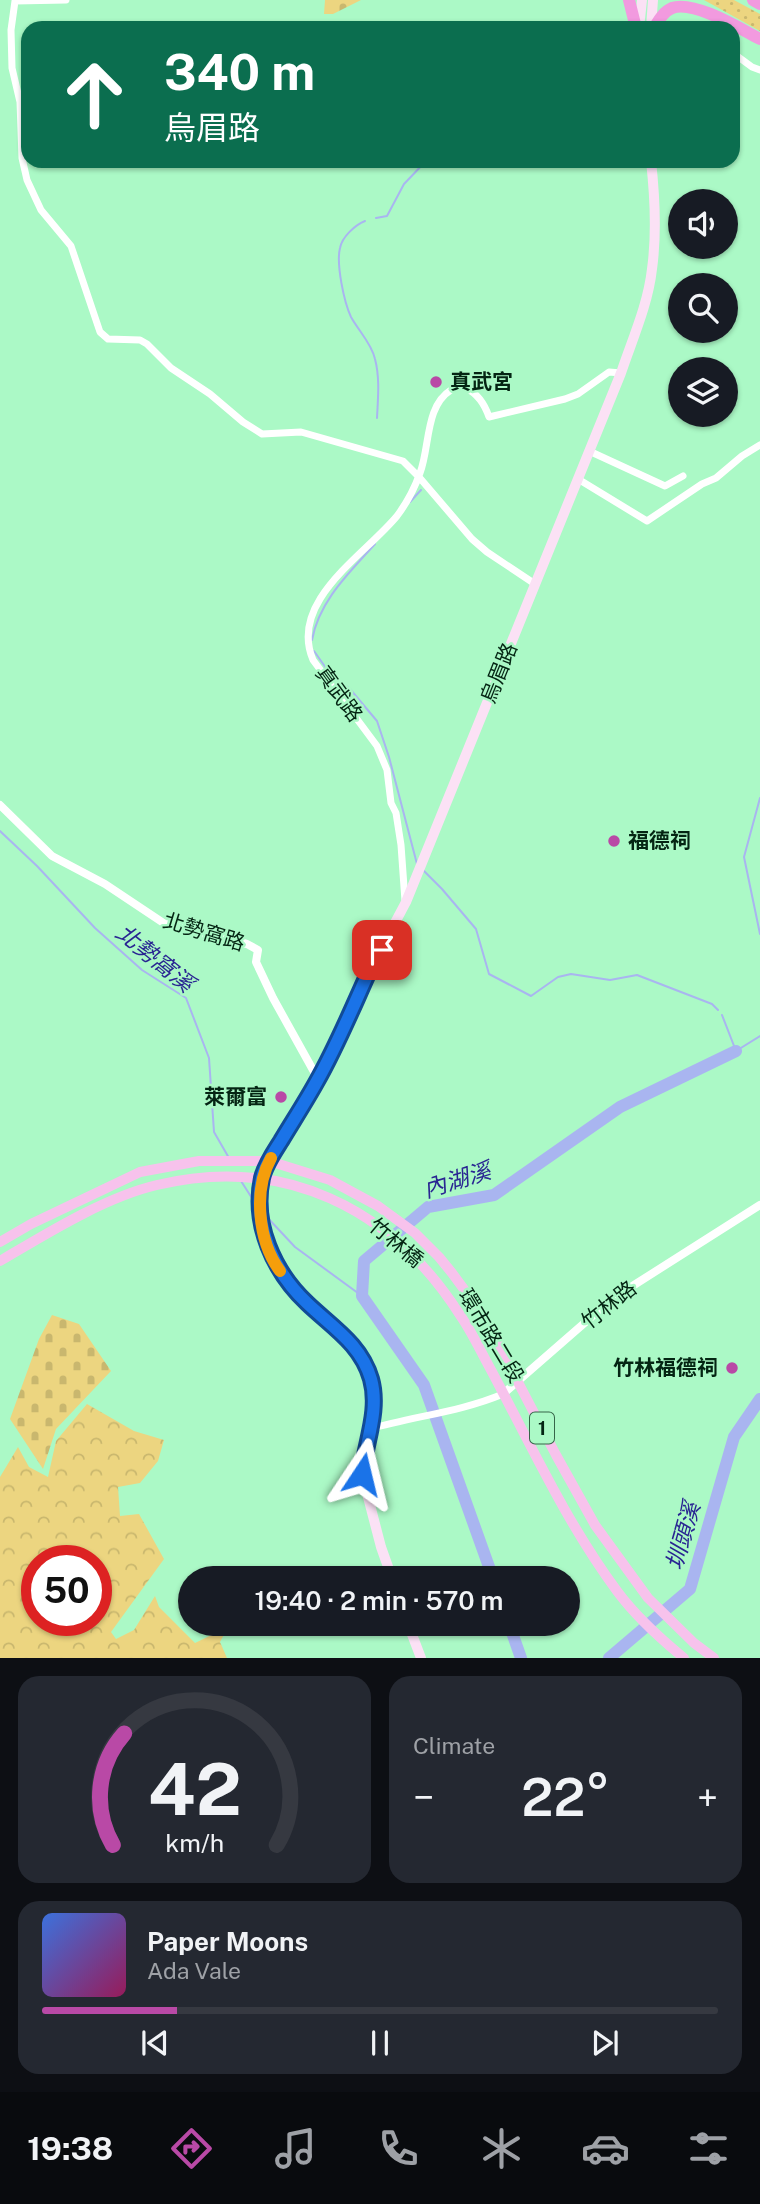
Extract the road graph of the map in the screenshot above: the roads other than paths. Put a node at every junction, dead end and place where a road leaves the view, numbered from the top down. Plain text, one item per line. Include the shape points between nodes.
1 (66, 0) edge
2 (629, 0) edge
3 (642, 0) edge
4 (653, 0) edge
5 (693, 0) edge
6 (753, 0) edge
7 (760, 4) edge
8 (636, 21) edge
9 (639, 21) edge
10 (652, 21) edge
11 (658, 21) edge
12 (724, 21) edge
13 (727, 21) edge
14 (740, 28) edge
15 (760, 39) edge
16 (740, 58) edge
17 (760, 70) edge
18 (21, 130) edge
19 (24, 168) edge
20 (651, 168) edge
21 (621, 373) junction
22 (760, 445) edge
23 (589, 452) junction
24 (683, 476) dead end
25 (419, 477) junction
26 (578, 479) junction
27 (535, 584) junction
28 (0, 805) edge
29 (405, 902) junction
30 (318, 1079) junction
31 (269, 1161) junction
32 (262, 1177) junction
33 (760, 1205) edge
34 (0, 1242) edge
35 (439, 1257) joint
36 (0, 1261) edge
37 (428, 1270) joint
38 (519, 1381) junction
39 (503, 1394) junction
40 (370, 1429) junction
41 (389, 1566) edge
42 (413, 1636) edge
43 (421, 1658) edge
44 (684, 1658) edge
45 (714, 1658) edge

1 - 18 street via 15,1 12,68
2 - 8 highway
3 - 9 main road
4 - 10 main road
5 - 13 highway
6 - 7 highway
11 - 12 highway via 676,7 693,8
14 - 15 highway
16 - 17 street
19 - 25 street via 41,210 71,246 100,332 108,340 147,344 171,368 262,434 301,432 403,461
20 - 21 main road, 烏眉路 via 656,210 652,270
21 - 23 main road, 烏眉路
21 - 25 street, 真武路 via 608,372 565,399 489,417 479,398 456,387 436,406
22 - 26 street via 648,520
23 - 24 street via 665,486
23 - 26 main road, 烏眉路
25 - 27 street via 472,539
25 - 29 street, 真武路 via 398,515 328,586 307,630 313,660 377,746 387,770 401,845
26 - 27 main road, 烏眉路
27 - 29 main road, 烏眉路
28 - 30 street, 北勢窩路 via 52,856 165,924 258,950 256,962
29 - 30 main road, 烏眉路
30 - 31 main road, 烏眉路
31 - 32 main road, 烏眉路
31 - 34 main road, 1 via 199,1161 140,1172
31 - 35 main road, 竹林橋 / 1 via 330,1180 378,1206
32 - 36 main road, 1 via 201,1177 155,1185 105,1203
32 - 37 main road, 竹林橋 / 1 via 346,1204
32 - 40 main road via 262,1230 275,1264 305,1302 349,1339 366,1366 373,1394
33 - 38 street, 竹林路 via 612,1299
35 - 38 main road, 環市路二段 / 1 via 483,1315
37 - 39 main road, 環市路二段 / 1 via 461,1315
38 - 39 street, 竹林路
38 - 45 main road, 環市路二段 / 1 via 595,1525 648,1598
39 - 40 street, 竹林路 via 463,1409
39 - 44 main road, 環市路二段 / 1 via 561,1505 618,1593
40 - 41 main road via 362,1474
42 - 43 main road

